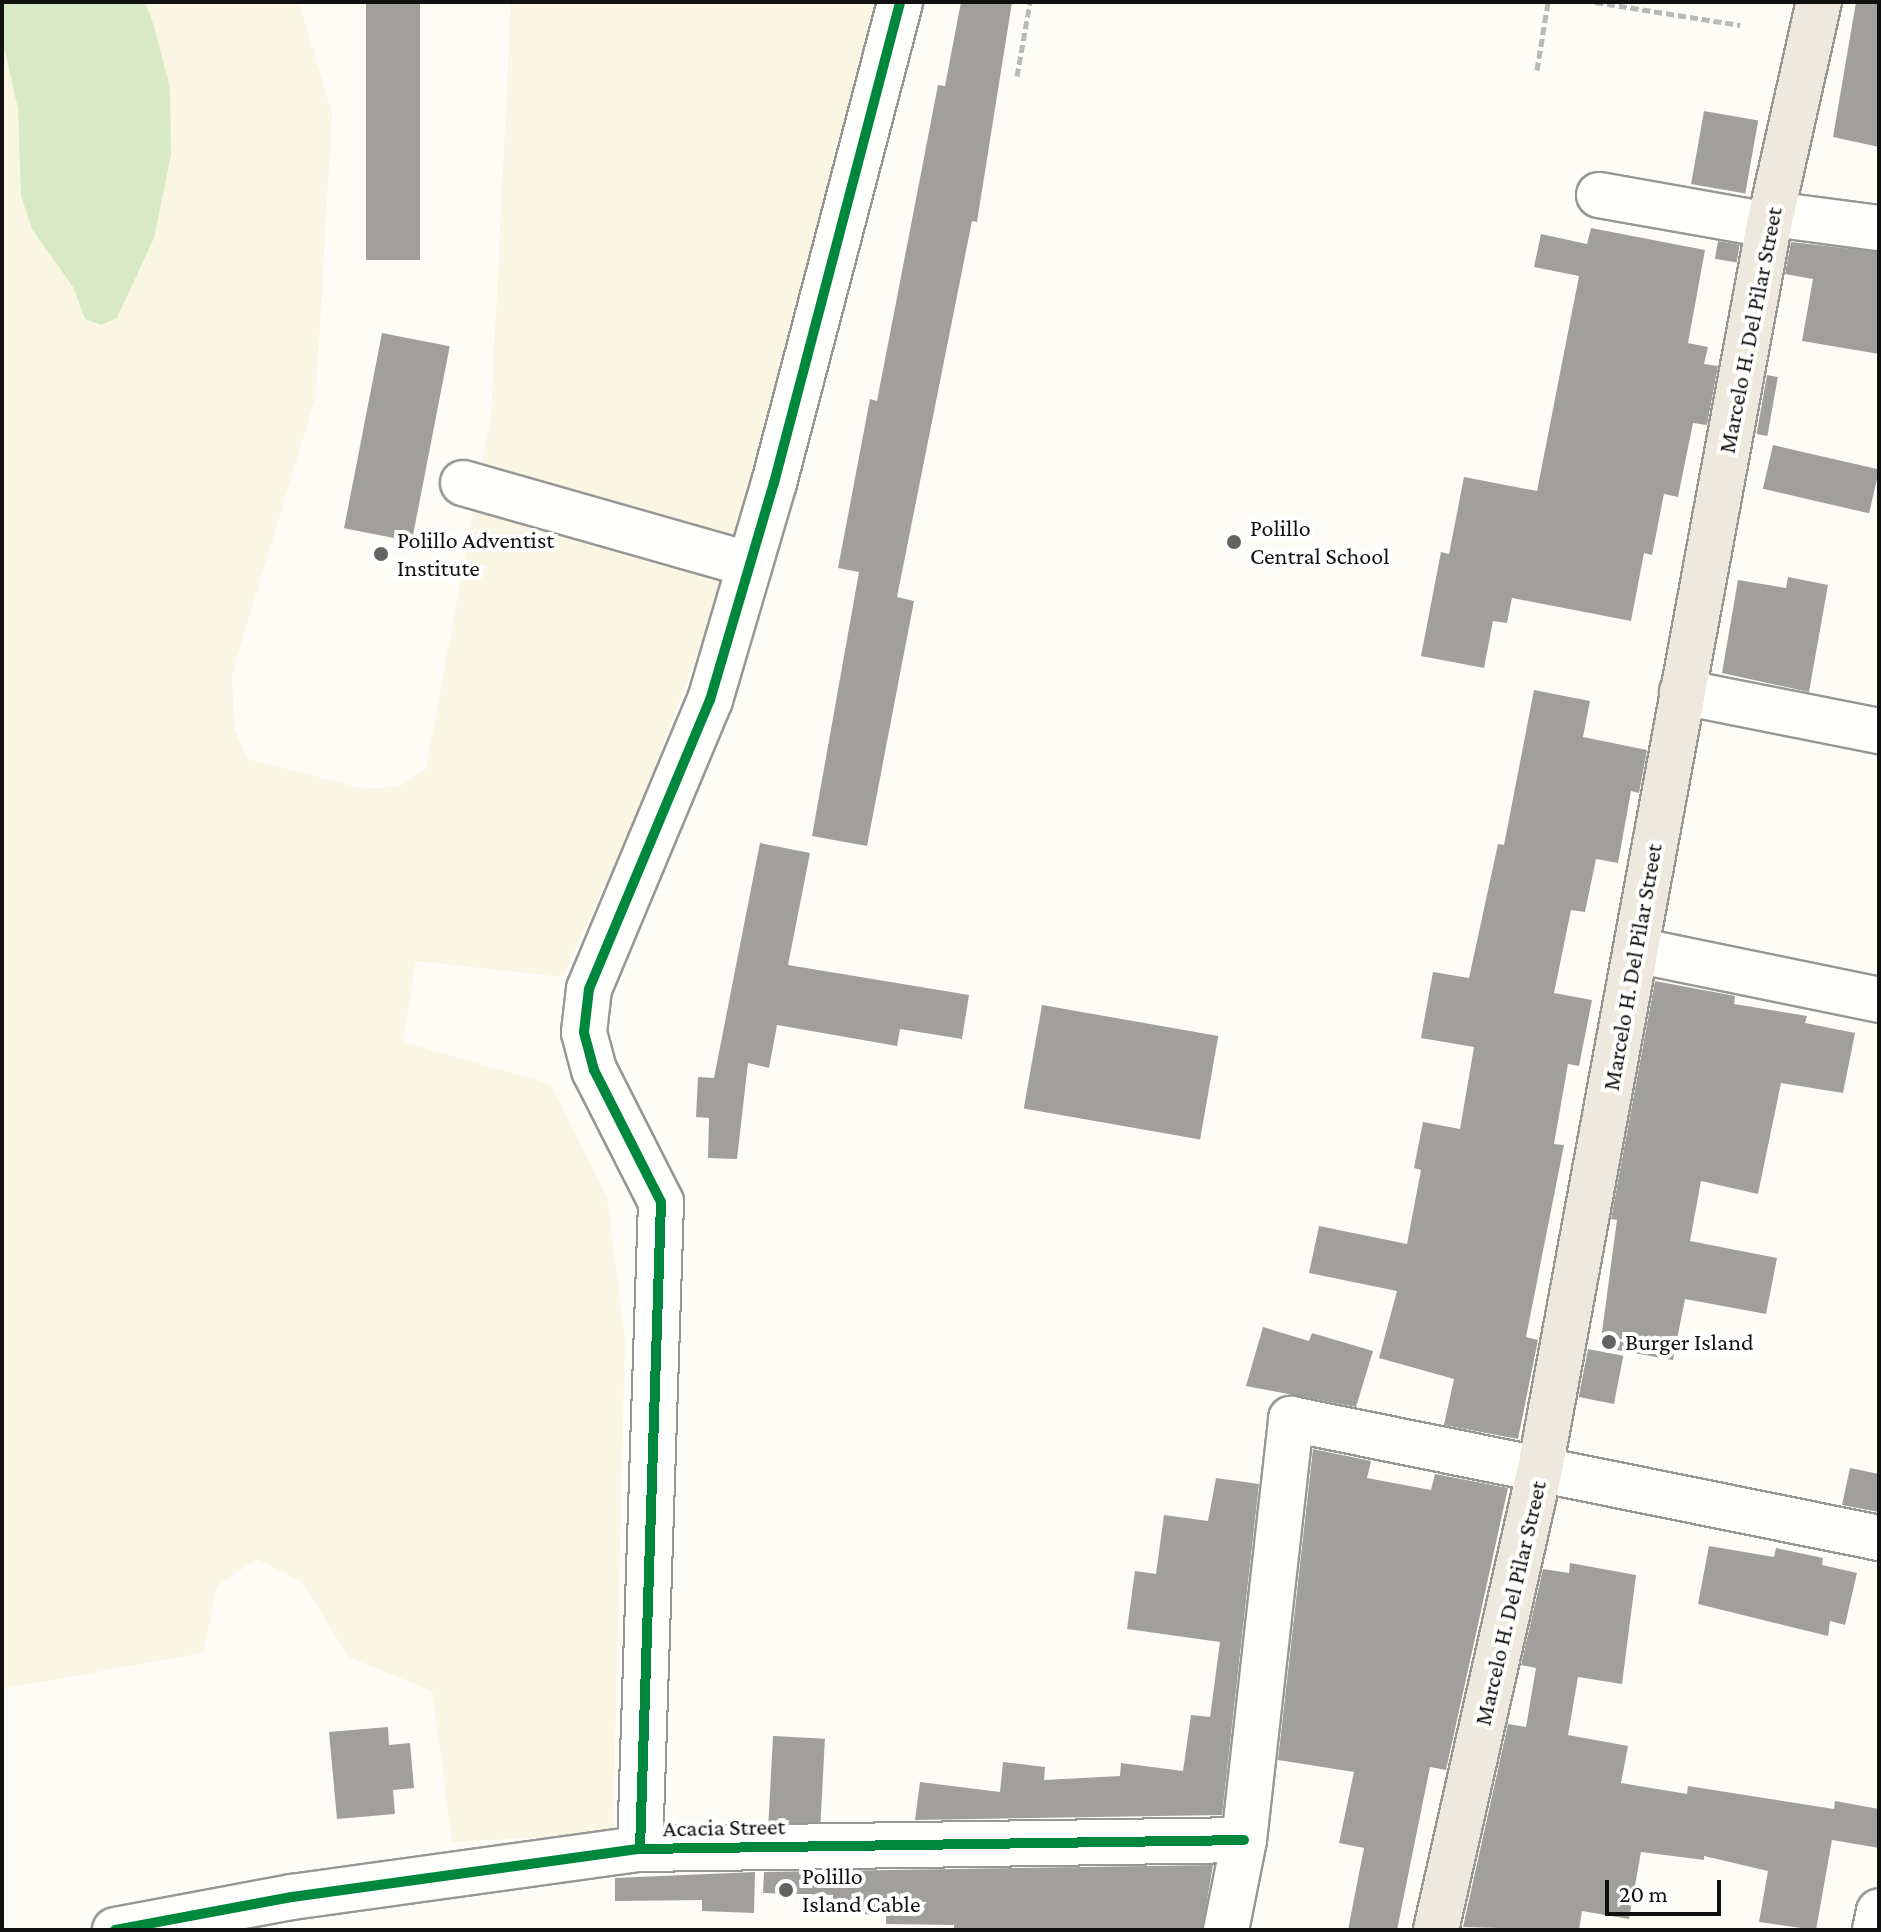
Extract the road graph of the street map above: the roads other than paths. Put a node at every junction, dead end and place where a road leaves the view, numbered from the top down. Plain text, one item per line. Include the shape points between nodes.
1 (900, 2) edge
2 (1819, 2) edge
3 (1599, 195) dead end
4 (1770, 220) junction
5 (1879, 228) edge
6 (463, 483) dead end
7 (750, 565) junction
8 (1682, 692) junction
9 (1879, 731) edge
10 (1636, 950) junction
11 (1879, 1000) edge
12 (1540, 1469) junction
13 (1879, 1538) edge
14 (1244, 1840) junction
15 (640, 1849) junction
16 (1879, 1911) edge
17 (294, 1914) edge
18 (115, 1930) edge
19 (1226, 1930) edge
20 (1436, 1930) edge
21 (1875, 1930) edge

1 - 7 street
2 - 4 main road, Marcelo H. Del Pilar Street
3 - 4 street
4 - 5 street
4 - 8 main road, Marcelo H. Del Pilar Street
6 - 7 street
7 - 15 street via 710,700 589,989 584,1032 594,1070 661,1202
8 - 9 street
8 - 10 main road, Marcelo H. Del Pilar Street
10 - 11 street
10 - 12 main road, Marcelo H. Del Pilar Street
12 - 13 street
12 - 14 street via 1291,1419
12 - 20 main road, Marcelo H. Del Pilar Street
14 - 15 street, Acacia Street
14 - 19 street
15 - 17 street, Acacia Street
16 - 21 street
17 - 18 street, Acacia Street

